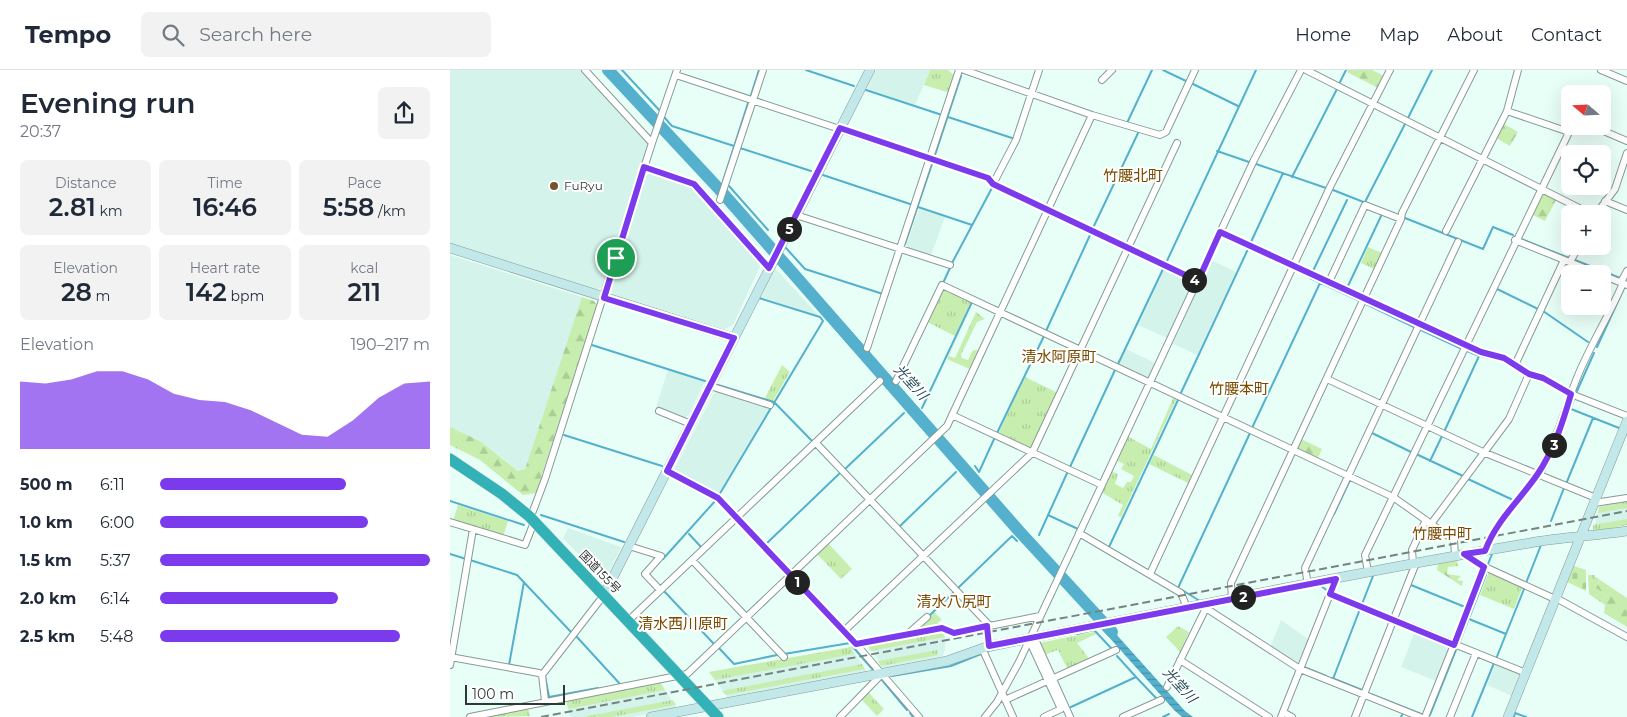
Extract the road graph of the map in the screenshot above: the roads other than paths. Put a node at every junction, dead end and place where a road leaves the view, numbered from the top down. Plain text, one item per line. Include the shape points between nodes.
1 (586, 70) edge
2 (762, 70) edge
3 (870, 70) edge
4 (959, 70) edge
5 (964, 70) edge
6 (1039, 70) edge
7 (1112, 70) edge
8 (1195, 70) edge
9 (1301, 70) edge
10 (1306, 70) edge
11 (1390, 70) edge
12 (1474, 70) edge
13 (1518, 70) edge
14 (1601, 70) edge
15 (676, 72) edge
16 (1102, 80) dead end
17 (1627, 81) edge
18 (1032, 92) junction
19 (753, 100) junction
20 (1373, 104) junction
21 (1507, 111) junction
22 (1092, 115) junction
23 (1561, 126) edge
24 (840, 128) junction
25 (1611, 134) edge
26 (1567, 135) edge
27 (1440, 137) junction
28 (1627, 141) edge
29 (652, 143) junction
30 (1176, 143) dead end
31 (1627, 153) edge
32 (931, 158) junction
33 (1483, 159) junction
34 (1625, 166) edge
35 (644, 167) junction
36 (993, 184) junction
37 (1541, 189) junction
38 (720, 200) dead end
39 (1605, 201) junction
40 (1573, 205) edge
41 (1602, 205) edge
42 (1048, 210) junction
43 (1627, 210) edge
44 (796, 215) junction
45 (1401, 219) junction
46 (1446, 231) dead end
47 (1220, 232) junction
48 (1515, 240) junction
49 (1458, 242) dead end
50 (450, 248) edge
51 (1128, 248) junction
52 (900, 249) junction
53 (1572, 255) edge
54 (1567, 261) junction
55 (771, 264) junction
56 (950, 265) dead end
57 (1577, 265) edge
58 (1294, 266) junction
59 (1627, 271) edge
60 (1611, 278) edge
61 (1198, 281) junction
62 (1329, 282) junction
63 (1624, 283) edge
64 (604, 298) junction
65 (1365, 299) junction
66 (1000, 312) junction
67 (1419, 324) junction
68 (734, 338) junction
69 (1464, 345) junction
70 (867, 348) dead end
71 (1080, 350) junction
72 (1515, 365) junction
73 (1529, 374) junction
74 (1327, 379) junction
75 (880, 381) dead end
76 (896, 382) dead end
77 (1150, 383) junction
78 (710, 386) junction
79 (1571, 394) junction
80 (770, 404) dead end
81 (1381, 404) junction
82 (659, 412) dead end
83 (952, 415) junction
84 (1627, 416) edge
85 (1223, 418) junction
86 (1627, 421) edge
87 (691, 424) junction
88 (1427, 426) junction
89 (816, 443) junction
90 (1294, 450) junction
91 (1483, 452) junction
92 (1032, 453) junction
93 (450, 459) edge
94 (667, 471) junction
95 (1538, 474) junction
96 (1348, 476) junction
97 (1102, 485) junction
98 (1393, 497) junction
99 (1627, 498) edge
100 (870, 499) junction
101 (1595, 501) junction
102 (737, 518) junction
103 (532, 519) junction
104 (450, 522) edge
105 (1428, 522) junction
106 (473, 530) junction
107 (1627, 531) edge
108 (1079, 533) junction
109 (1580, 538) junction
110 (629, 546) junction
111 (1485, 551) junction
112 (1464, 554) junction
113 (923, 555) junction
114 (1455, 556) junction
115 (692, 560) junction
116 (1415, 563) junction
117 (1484, 567) junction
118 (1368, 572) junction
119 (791, 574) junction
120 (1150, 574) junction
121 (1336, 579) junction
122 (1308, 584) junction
123 (660, 590) junction
124 (1330, 594) junction
125 (604, 595) junction
126 (1555, 598) junction
127 (1232, 599) junction
128 (1204, 606) junction
129 (1187, 608) junction
130 (1040, 616) junction
131 (746, 617) junction
132 (927, 617) dead end
133 (1394, 620) junction
134 (628, 621) junction
135 (988, 626) junction
136 (844, 631) junction
137 (909, 633) junction
138 (1627, 637) edge
139 (1031, 639) junction
140 (856, 644) junction
141 (1454, 645) junction
142 (985, 647) junction
143 (1116, 650) dead end
144 (1476, 653) junction
145 (451, 657) edge
146 (784, 658) dead end
147 (1180, 660) junction
148 (450, 666) edge
149 (1300, 669) junction
150 (1526, 673) junction
151 (882, 674) junction
152 (542, 675) junction
153 (678, 675) junction
154 (1050, 680) junction
155 (1167, 687) dead end
156 (1364, 694) junction
157 (1004, 697) junction
158 (1161, 700) dead end
159 (545, 701) junction
160 (707, 706) junction
161 (1405, 714) edge
162 (673, 715) edge
163 (1282, 715) edge
164 (470, 717) edge
165 (651, 717) edge
166 (718, 717) edge
167 (840, 717) edge
168 (919, 717) edge
169 (985, 717) edge
170 (1013, 717) edge
171 (1044, 717) edge
172 (1070, 717) edge
173 (1123, 717) edge
174 (1269, 717) edge
175 (1292, 717) edge
176 (1355, 717) edge
177 (1420, 717) edge
178 (1425, 717) edge
179 (1450, 717) edge
180 (1508, 717) edge

1 - 29 street
2 - 19 street
3 - 24 street
4 - 32 street
5 - 18 street
6 - 18 street
7 - 16 street
8 - 22 street via 1163,134
9 - 47 street
10 - 20 street
11 - 20 street
12 - 27 street
13 - 21 street
14 - 17 street
15 - 19 street
15 - 29 street
18 - 22 street
18 - 36 street via 1016,140
19 - 24 street
19 - 38 street
20 - 27 street
20 - 58 street
21 - 23 street
21 - 33 street
22 - 42 street
24 - 32 street
24 - 44 street
25 - 28 street
26 - 37 street
27 - 33 street
27 - 45 street
29 - 35 street
30 - 51 street
31 - 34 street
32 - 36 street via 988,178
32 - 52 street
33 - 37 street
33 - 46 street
34 - 39 street via 1615,189
35 - 55 street via 694,184
35 - 64 street
36 - 42 street
37 - 40 street
37 - 48 street
39 - 41 street
39 - 43 street
42 - 51 street
42 - 66 street
44 - 52 street
44 - 55 street
45 - 62 street via 1365,206
45 - 65 street
47 - 58 street
47 - 61 street
48 - 54 street
48 - 69 street
49 - 67 street
50 - 64 street
51 - 61 street
51 - 71 street
52 - 56 street
52 - 70 street
53 - 54 street
54 - 57 street
54 - 72 street
55 - 68 street
58 - 62 street
58 - 85 street
59 - 63 street
60 - 63 street
61 - 77 street
62 - 65 street
63 - 79 street
64 - 68 street
64 - 103 street
65 - 67 street
65 - 74 street
66 - 71 street
66 - 76 street via 942,285
66 - 83 street
67 - 69 street
67 - 81 street
68 - 78 street
69 - 72 street via 1504,358
69 - 88 street
71 - 77 street
71 - 92 street
72 - 73 street
73 - 79 street
73 - 91 street via 1509,419
74 - 81 street
74 - 90 street
75 - 89 street
77 - 85 street
77 - 97 street
78 - 80 street
78 - 87 street
79 - 84 street
79 - 95 street via 1560,429
81 - 88 street
81 - 96 street
82 - 87 street
83 - 92 street
83 - 100 street via 947,426
85 - 90 street
85 - 120 street
86 - 101 street
87 - 94 street
88 - 91 street
88 - 98 street
89 - 100 street
89 - 102 street
90 - 96 street
90 - 127 street via 1231,583
91 - 95 street
91 - 105 street
92 - 97 street
92 - 113 street
93 - 103 highway, 国道155号
94 - 102 street via 718,498
94 - 110 street
95 - 101 street
95 - 111 street via 1492,532
96 - 98 street
96 - 122 street via 1305,568
97 - 108 street
98 - 105 street
98 - 118 street via 1365,555
99 - 101 street
100 - 113 street
100 - 119 street
101 - 109 street
102 - 115 street
102 - 119 street
103 - 106 street via 525,545
103 - 125 highway, 国道155号
104 - 106 street
105 - 114 street via 1454,540
105 - 116 street via 1412,550
106 - 145 street
107 - 109 street
108 - 120 street
108 - 130 street
109 - 111 street via 1544,540
109 - 126 street
110 - 123 street via 661,556 645,574
110 - 125 street
111 - 112 street
112 - 114 street
112 - 117 street
113 - 135 street
113 - 136 street
114 - 116 street
115 - 123 street
115 - 131 street
116 - 118 street
116 - 133 street
117 - 126 street
117 - 141 street
118 - 121 street
119 - 131 street
119 - 136 street
120 - 129 street via 1181,593
121 - 122 street
121 - 124 street
122 - 127 street
123 - 134 street
124 - 133 street
124 - 149 street
125 - 134 highway, 国道155号
125 - 152 street
126 - 138 street
126 - 150 street
127 - 128 street
128 - 129 street
128 - 147 street
128 - 149 street
129 - 139 street
130 - 135 street
130 - 139 street
131 - 146 street
131 - 153 street via 687,674
132 - 137 street
133 - 141 street
133 - 156 street
134 - 153 highway, 国道155号
135 - 137 street via 954,633 942,628
135 - 142 street
136 - 140 street
137 - 140 street
139 - 142 street
139 - 154 street
139 - 157 street
140 - 151 street
141 - 144 street
141 - 178 street
142 - 151 street via 947,661
142 - 157 street
143 - 154 street
144 - 150 street
144 - 179 street
145 - 148 street
145 - 152 street
147 - 155 street
147 - 174 street
149 - 156 street
149 - 163 street
150 - 180 street
151 - 160 street
151 - 167 street
151 - 168 street
152 - 159 street
153 - 159 street
153 - 160 highway, 国道155号
154 - 157 street
154 - 171 street via 1061,709
154 - 172 street
156 - 161 street
156 - 176 street
157 - 169 street
157 - 170 street
158 - 173 street
159 - 164 street
160 - 162 street
160 - 166 highway, 国道155号
161 - 177 street
162 - 165 street
163 - 175 street

